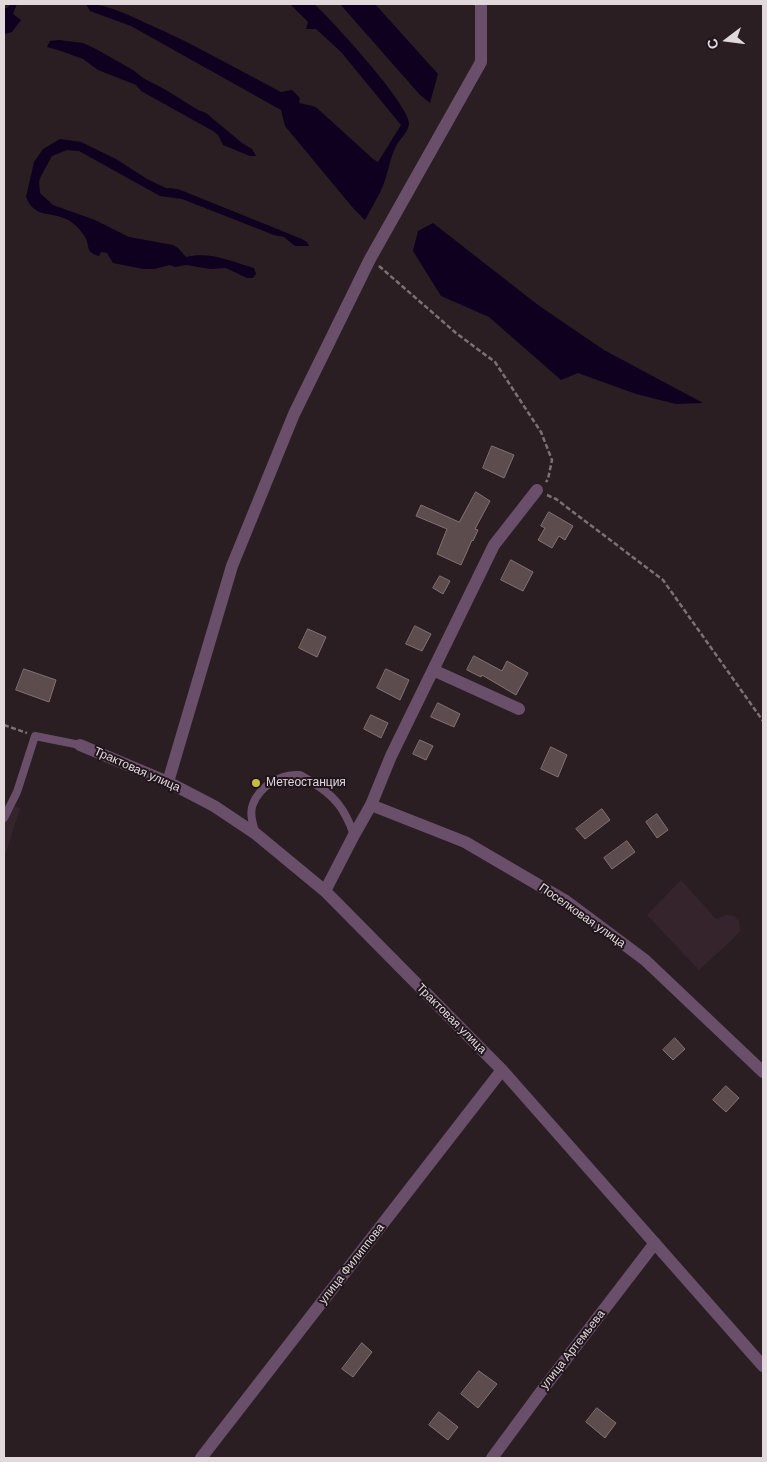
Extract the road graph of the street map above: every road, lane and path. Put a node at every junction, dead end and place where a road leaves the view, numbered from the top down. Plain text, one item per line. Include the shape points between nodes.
1 (481, 4) edge
2 (370, 259) junction
3 (537, 490) junction
4 (433, 670) junction
5 (519, 709) dead end
6 (763, 721) edge
7 (4, 725) edge
8 (35, 736) junction
9 (80, 745) joint
10 (168, 782) junction
11 (371, 805) junction
12 (4, 818) edge
13 (256, 834) junction
14 (354, 835) junction
15 (325, 891) junction
16 (502, 1070) junction
17 (763, 1072) edge
18 (655, 1243) junction
19 (763, 1366) edge
20 (201, 1458) edge
21 (492, 1458) edge

1 - 2 street via 481,62
2 - 3 path via 495,362 541,432 552,460 548,479
2 - 10 street via 294,414 232,566
3 - 4 street via 494,545
3 - 6 path via 556,499 663,580
4 - 5 street
4 - 11 street
7 - 8 path
8 - 9 lane
8 - 12 lane via 17,792
9 - 10 street, Трактовая улица
10 - 13 street, Трактовая улица via 214,806
11 - 14 street
11 - 17 street, Поселковая улица via 465,842 566,901 645,960
13 - 14 lane via 252,824 252,805 264,787 281,778 300,775 326,790 339,804
13 - 15 street, Трактовая улица
14 - 15 street
15 - 16 street, Трактовая улица
16 - 18 street, Трактовая улица
16 - 20 street, улица Филиппова
18 - 19 street, Трактовая улица
18 - 21 street, улица Артемьева

